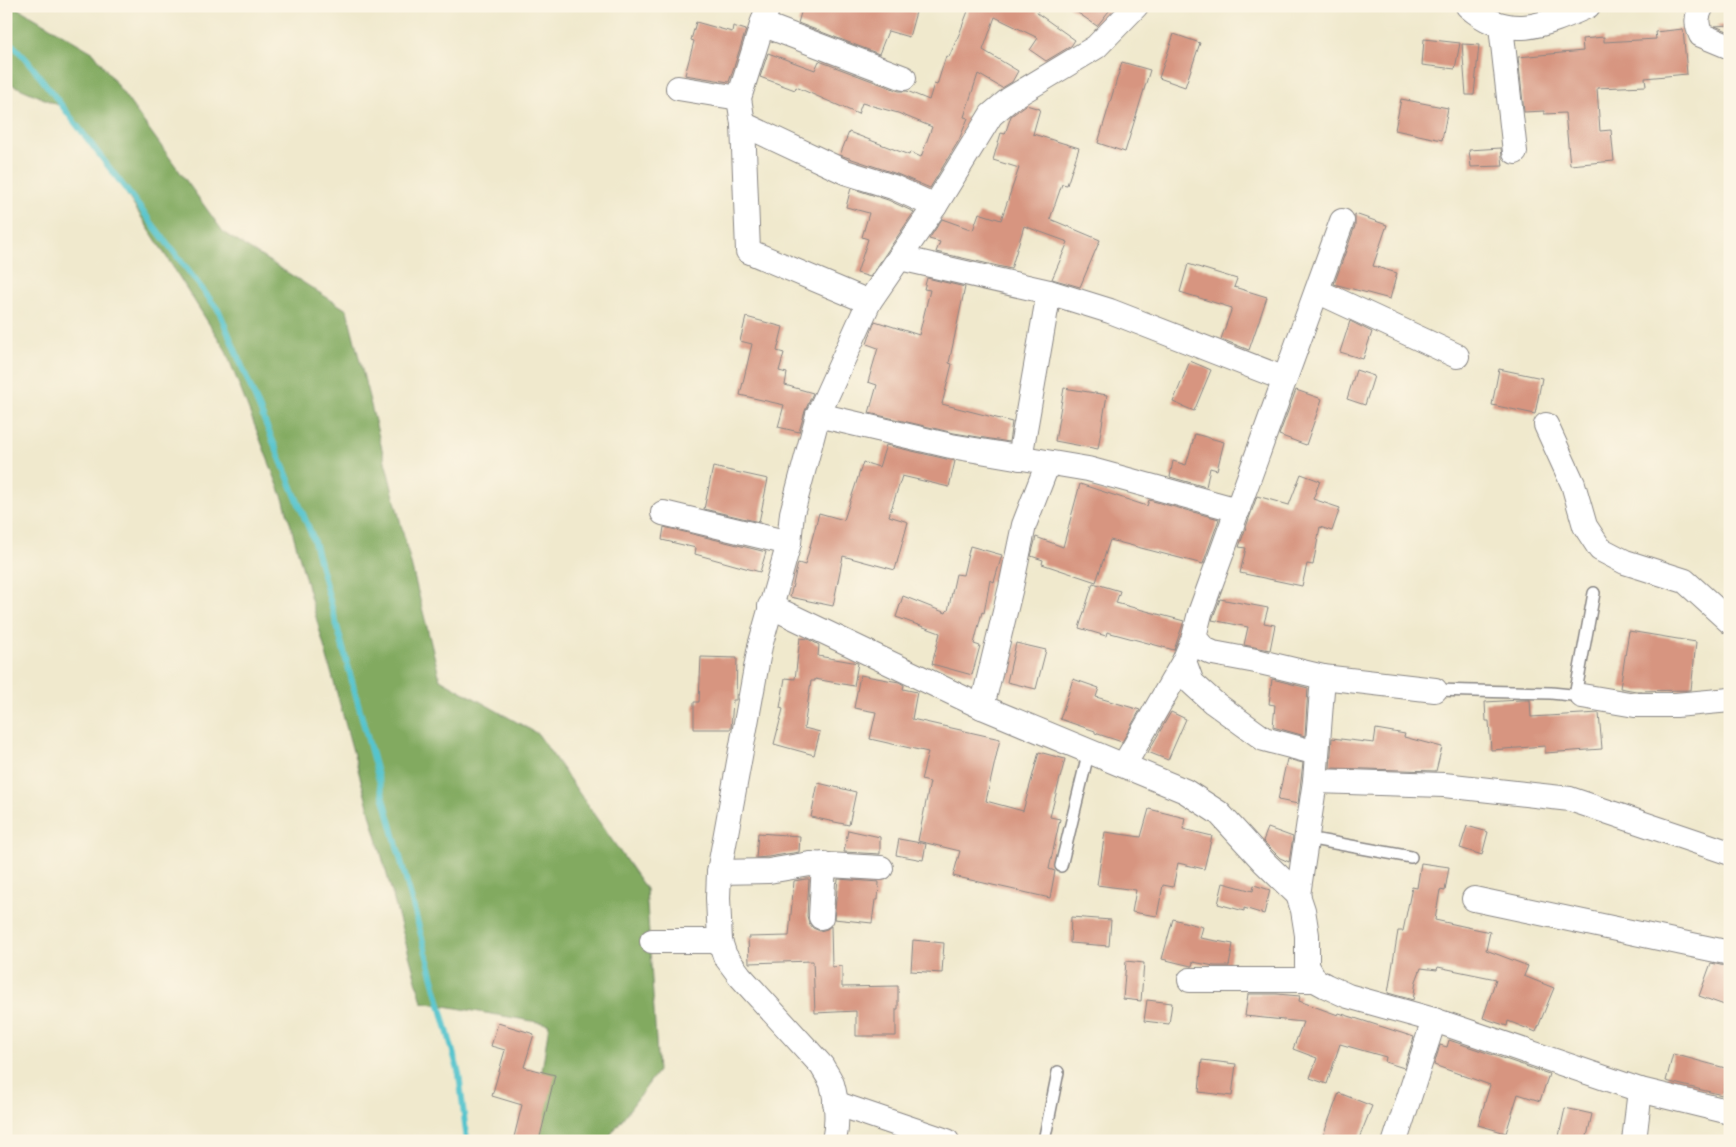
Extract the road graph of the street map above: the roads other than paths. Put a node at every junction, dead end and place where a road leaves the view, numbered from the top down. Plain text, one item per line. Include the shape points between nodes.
1 (1136, 6) edge
2 (1468, 6) edge
3 (1588, 6) edge
4 (1693, 9) edge
5 (765, 15) edge
6 (1501, 26) junction
7 (1730, 47) edge
8 (904, 78) dead end
9 (678, 88) dead end
10 (739, 98) junction
11 (743, 124) junction
12 (1515, 152) dead end
13 (935, 206) junction
14 (1342, 221) dead end
15 (900, 258) junction
16 (1317, 291) junction
17 (1048, 292) junction
18 (869, 302) junction
19 (1457, 356) dead end
20 (1285, 379) junction
21 (818, 415) junction
22 (1546, 425) dead end
23 (1020, 458) junction
24 (1048, 463) junction
25 (1238, 510) junction
26 (663, 512) dead end
27 (789, 543) junction
28 (1594, 592) dead end
29 (770, 606) junction
30 (1730, 622) edge
31 (1194, 637) junction
32 (1184, 661) junction
33 (1323, 676) junction
34 (1435, 690) joint
35 (1578, 696) junction
36 (1730, 700) edge
37 (982, 707) junction
38 (1089, 750) junction
39 (1317, 752) junction
40 (1124, 765) junction
41 (1315, 781) junction
42 (1307, 838) junction
43 (1730, 853) edge
44 (1411, 857) dead end
45 (824, 864) junction
46 (1062, 866) dead end
47 (881, 868) dead end
48 (719, 872) junction
49 (1298, 895) junction
50 (1474, 900) dead end
51 (821, 917) dead end
52 (652, 941) dead end
53 (720, 941) junction
54 (1730, 953) edge
55 (1190, 980) dead end
56 (1315, 980) junction
57 (1434, 1020) junction
58 (1058, 1072) dead end
59 (1640, 1090) junction
60 (836, 1103) junction
61 (1730, 1112) edge
62 (834, 1141) edge
63 (947, 1141) edge
64 (1044, 1141) edge
65 (1395, 1141) edge
66 (1634, 1141) edge

1 - 13 street via 1096,47 1010,99 991,115
2 - 6 street via 1479,16
3 - 6 street via 1556,20 1519,28
4 - 7 street via 1701,35
5 - 8 street
5 - 10 street
6 - 12 street
9 - 10 street
10 - 11 street
11 - 13 street via 845,172 893,187
11 - 18 street via 748,251
13 - 15 street
14 - 16 street
15 - 17 street
15 - 18 street
16 - 19 street
16 - 20 street
17 - 20 street via 1110,311
17 - 23 street
18 - 21 street
20 - 25 street
21 - 23 street via 951,446
21 - 27 street via 792,513
22 - 30 street via 1573,484 1585,526 1600,549 1625,562 1685,581
23 - 24 street
24 - 25 street via 1088,469
24 - 37 street via 1024,525
25 - 31 street
26 - 27 street
27 - 29 street
28 - 35 lane
29 - 37 street
29 - 48 street
31 - 32 street
31 - 33 street via 1204,649 1213,653
32 - 39 street via 1192,683 1264,739
32 - 40 street
33 - 34 street
33 - 39 street
34 - 35 lane
35 - 36 street via 1635,705
37 - 38 street
38 - 40 street
38 - 46 lane
39 - 41 street
40 - 49 street via 1185,791 1219,813
41 - 42 street
41 - 43 street via 1444,785 1570,799
42 - 44 lane
42 - 49 street
45 - 47 street
45 - 48 street via 769,871
45 - 51 street
48 - 53 street
49 - 56 street via 1303,910 1307,966
50 - 54 street
52 - 53 street
53 - 60 street via 725,956 740,976 822,1066 832,1082
55 - 56 street
56 - 57 street via 1348,996
57 - 59 street
57 - 65 street
58 - 64 lane
59 - 61 street
59 - 66 street
60 - 62 street
60 - 63 street

